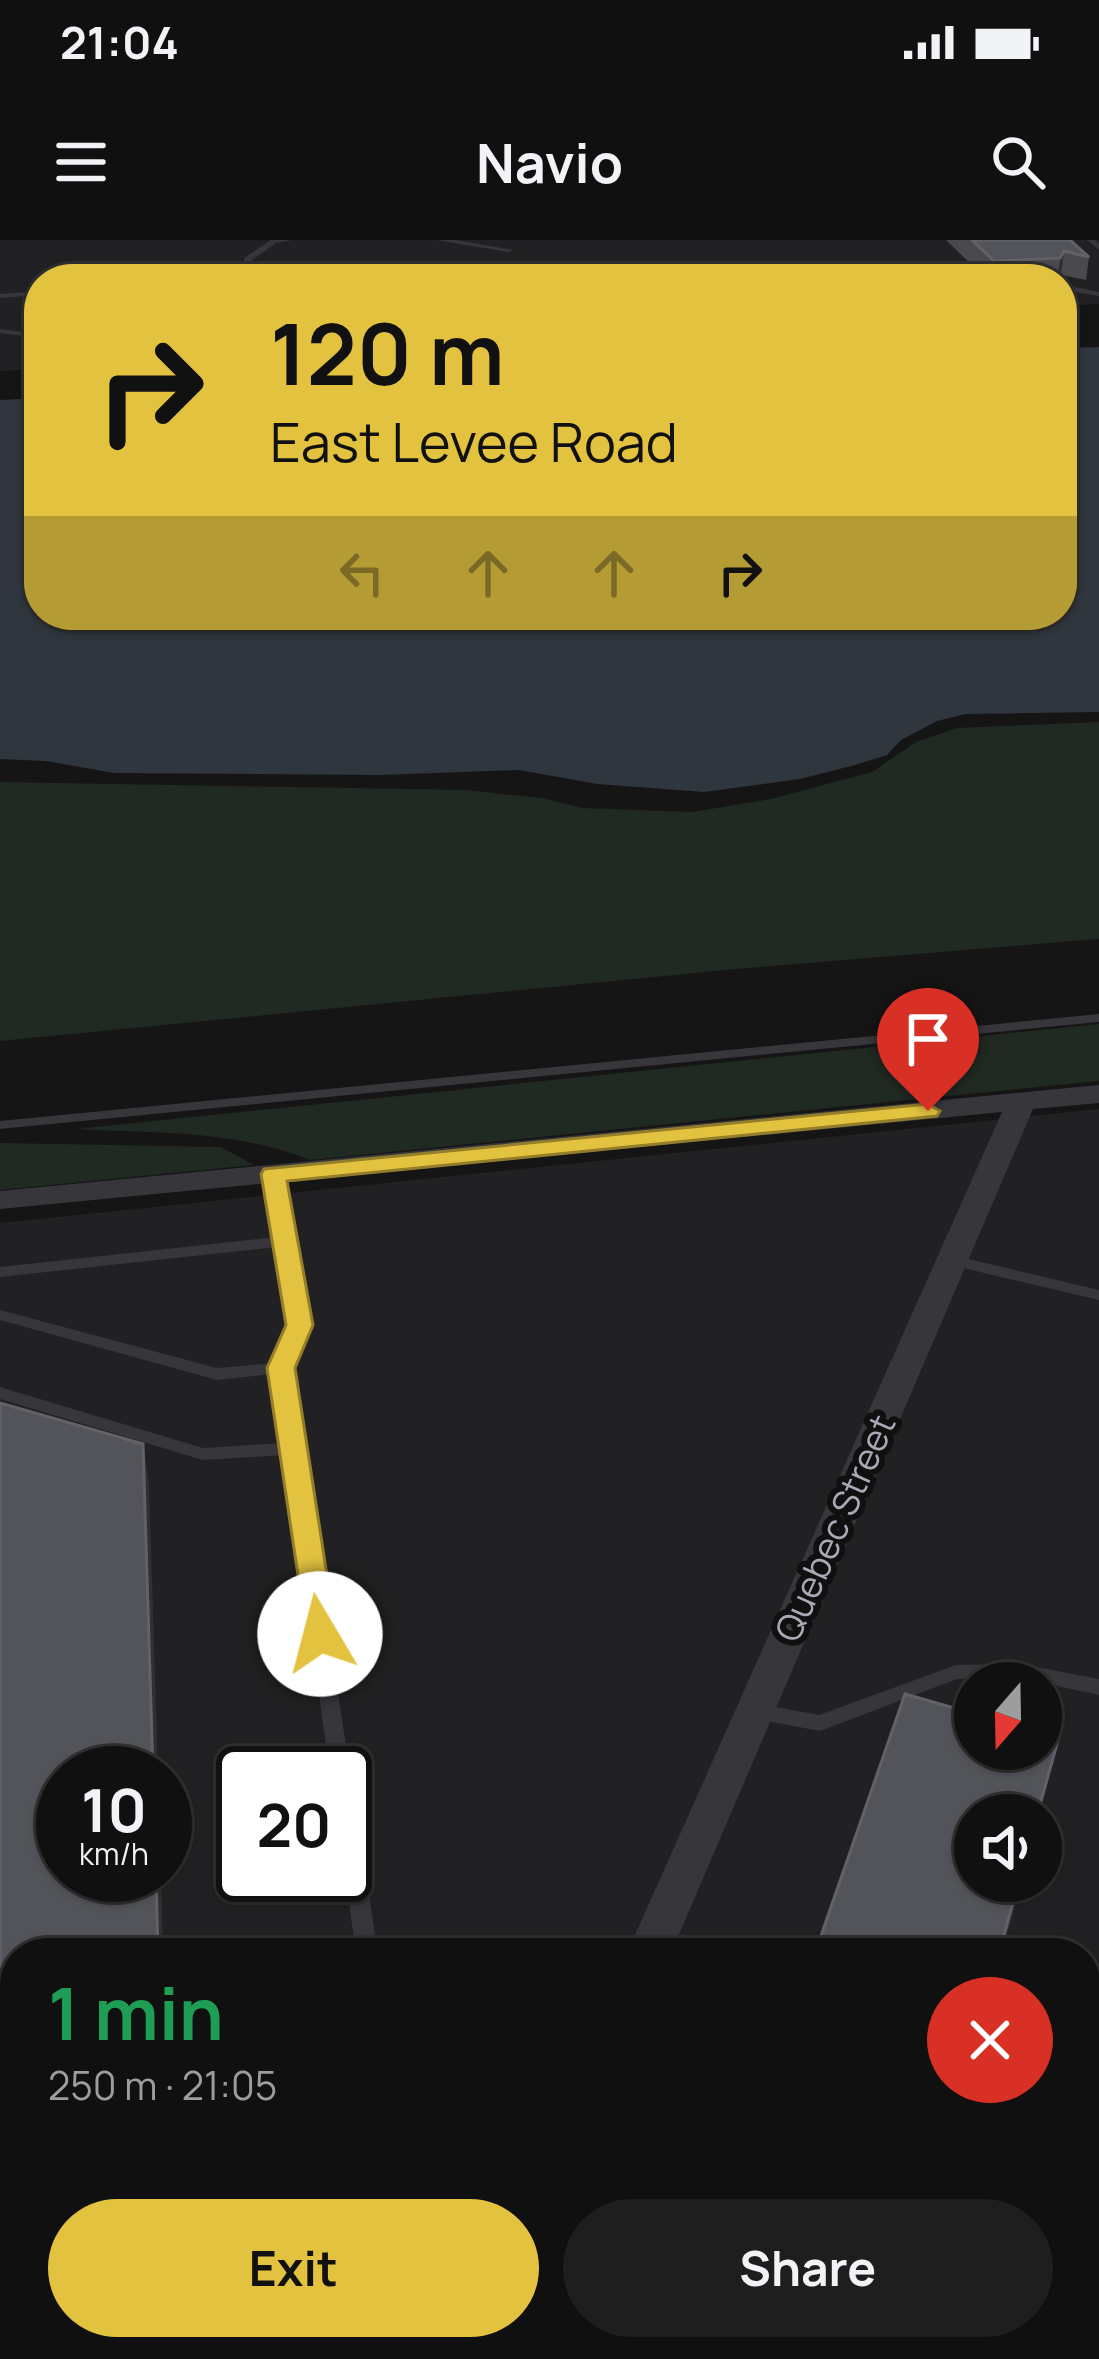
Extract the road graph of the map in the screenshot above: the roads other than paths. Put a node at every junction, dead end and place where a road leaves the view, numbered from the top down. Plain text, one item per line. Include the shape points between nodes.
1 (288, 240) edge
2 (440, 240) edge
3 (1091, 240) edge
4 (1099, 248) edge
5 (509, 250) dead end
6 (247, 264) edge
7 (1099, 1018) edge
8 (1099, 1094) edge
9 (1022, 1102) junction
10 (0, 1125) edge
11 (273, 1174) junction
12 (0, 1200) edge
13 (285, 1241) junction
14 (952, 1260) junction
15 (0, 1272) edge
16 (1099, 1295) edge
17 (0, 1315) edge
18 (281, 1368) junction
19 (0, 1393) edge
20 (292, 1448) junction
21 (1099, 1687) edge
22 (755, 1711) junction
23 (336, 1746) edge
24 (359, 1902) edge
25 (365, 1938) edge
26 (656, 1938) edge

1 - 6 lane via 256,250
2 - 5 lane
3 - 4 lane
7 - 10 lane
8 - 9 street
9 - 11 street
9 - 14 street, Quebec Street
11 - 12 street
11 - 13 lane
13 - 15 lane
13 - 18 lane via 299,1325
14 - 16 lane
14 - 22 street, Quebec Street
17 - 18 lane via 217,1374
18 - 20 lane
19 - 20 lane via 203,1454
20 - 23 lane
21 - 22 lane via 1021,1671 956,1672 820,1723
22 - 26 street, Quebec Street
24 - 25 lane

